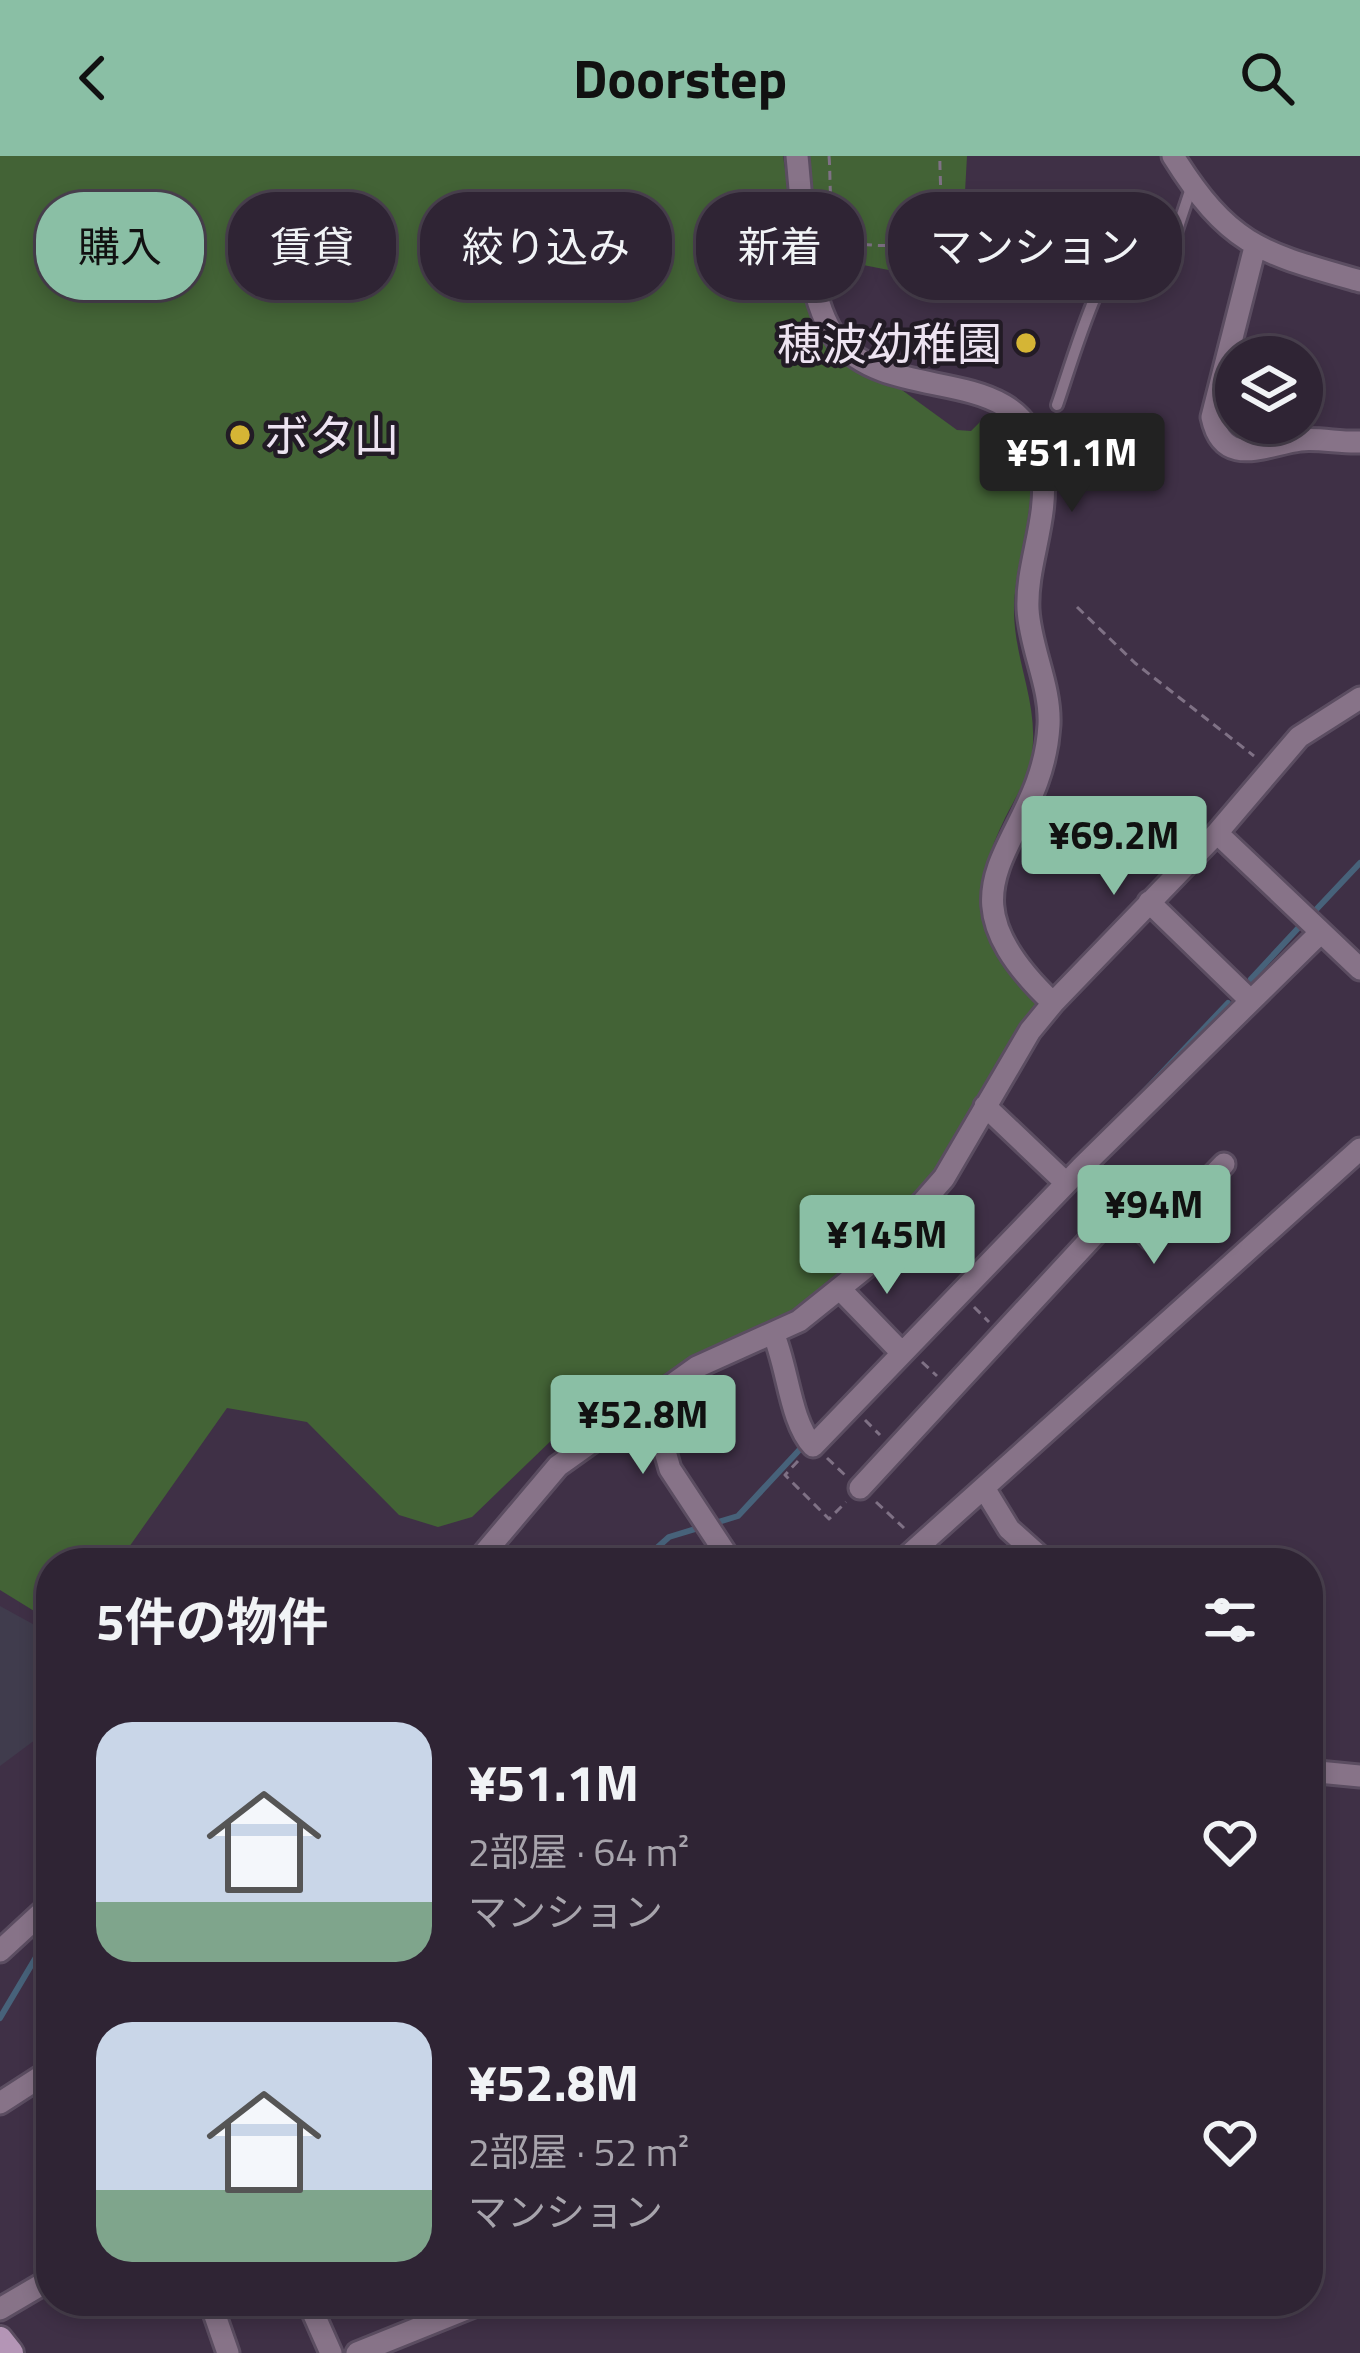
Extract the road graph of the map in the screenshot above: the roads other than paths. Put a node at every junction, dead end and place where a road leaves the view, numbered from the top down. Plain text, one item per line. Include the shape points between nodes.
1 (796, 156) edge
2 (1173, 156) edge
3 (1192, 185) junction
4 (1255, 248) junction
5 (1360, 281) edge
6 (1057, 405) dead end
7 (1360, 442) edge
8 (1360, 698) edge
9 (1216, 832) junction
10 (1149, 902) junction
11 (1312, 925) junction
12 (1360, 970) edge
13 (1249, 999) junction
14 (1053, 1003) junction
15 (985, 1106) junction
16 (1360, 1149) edge
17 (1224, 1164) dead end
18 (1069, 1175) junction
19 (1120, 1207) junction
20 (841, 1291) junction
21 (772, 1333) junction
22 (901, 1348) junction
23 (651, 1402) junction
24 (860, 1488) road end
25 (984, 1489) junction
26 (489, 1548) edge
27 (722, 1548) edge
28 (917, 1548) edge
29 (1030, 1548) edge
30 (1323, 1771) edge
31 (1358, 1771) edge
32 (36, 1918) edge
33 (0, 1951) edge
34 (36, 2080) edge
35 (0, 2103) edge
36 (36, 2288) edge
37 (0, 2309) edge
38 (215, 2316) edge
39 (315, 2316) edge
40 (449, 2316) edge
41 (0, 2339) edge
42 (11, 2353) edge
43 (228, 2353) edge
44 (331, 2353) edge
45 (358, 2353) edge

1 - 14 street via 820,302 836,339 897,375 993,397 1017,411 1037,443 1042,535 1028,603 1049,722 1043,764 994,879 996,931
2 - 3 street
3 - 4 street via 1222,224
3 - 6 lane via 1174,239 1135,238 1121,248
4 - 5 street
4 - 7 street via 1212,417 1217,435 1233,450 1259,452 1301,440
8 - 9 street via 1299,737
9 - 10 street
9 - 11 street
10 - 13 street
10 - 14 street
11 - 12 street
11 - 13 street
13 - 18 street
14 - 15 street
15 - 18 street
15 - 20 street via 944,1178
16 - 25 street
17 - 19 street via 1151,1238
18 - 19 street
18 - 22 street
19 - 24 street
20 - 21 street
20 - 22 street
21 - 22 street via 808,1440 851,1407
21 - 23 street via 698,1367
23 - 26 street via 558,1466
23 - 27 street via 670,1469
25 - 28 street
25 - 29 street
30 - 31 street
32 - 33 street
34 - 35 street
36 - 37 street
38 - 43 street
39 - 44 street
40 - 45 street
41 - 42 street

